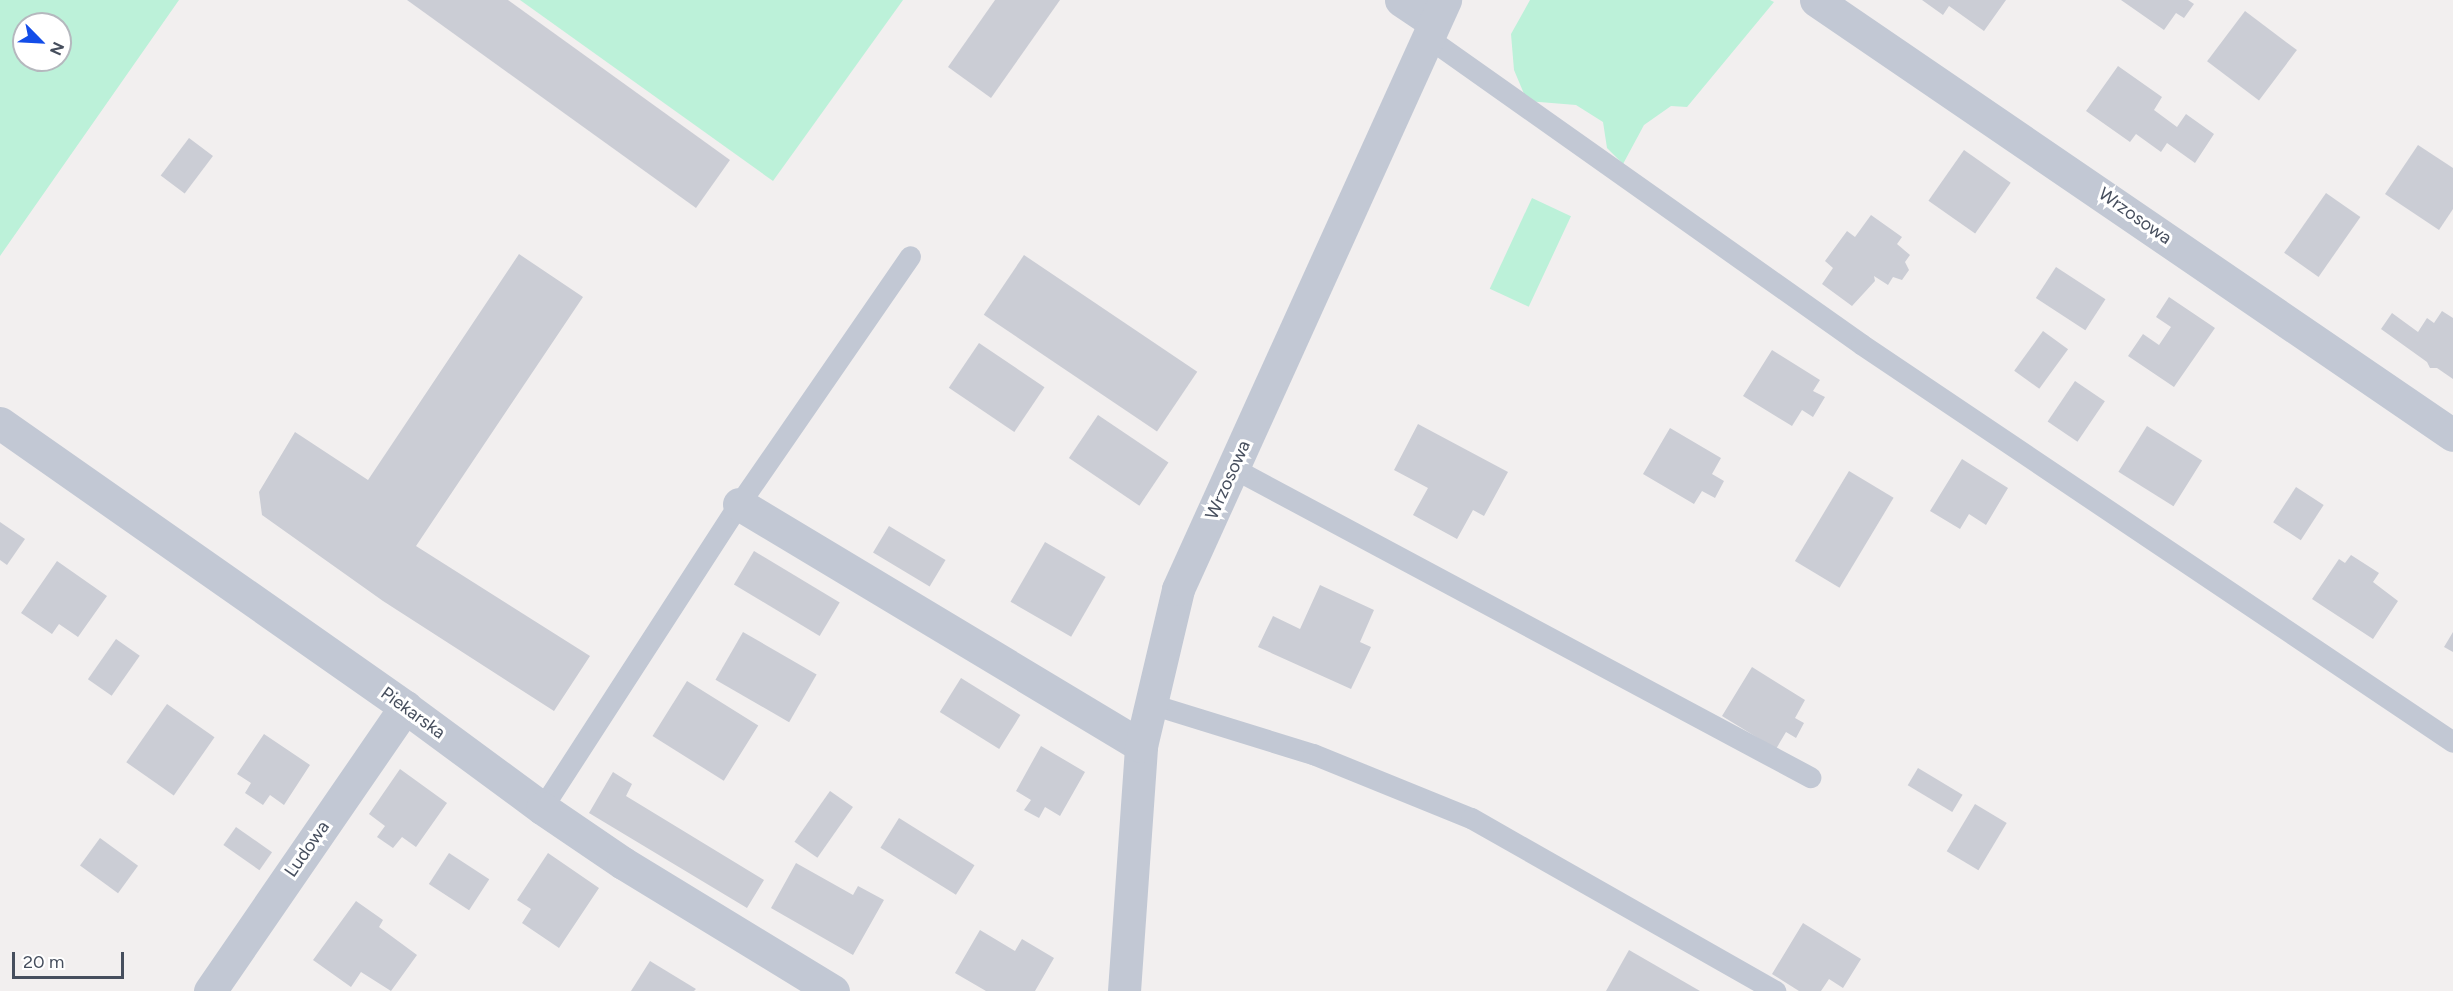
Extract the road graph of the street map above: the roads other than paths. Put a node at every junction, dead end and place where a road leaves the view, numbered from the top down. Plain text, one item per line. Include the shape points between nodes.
1 (1401, 0) edge
2 (1816, 0) edge
3 (1435, 20) edge
4 (910, 256) dead end
5 (0, 423) edge
6 (2453, 435) edge
7 (1233, 468) junction
8 (739, 504) junction
9 (1151, 704) junction
10 (405, 707) junction
11 (2453, 742) edge
12 (1142, 746) junction
13 (1810, 777) dead end
14 (542, 808) junction
15 (210, 991) edge
16 (833, 991) edge
17 (1124, 991) edge
18 (1775, 991) edge

1 - 3 street
2 - 6 street, Wrzosowa
3 - 7 street, Wrzosowa
3 - 11 lane via 1861,344
4 - 8 lane
5 - 10 street, Piekarska
7 - 9 street, Wrzosowa via 1178,589
7 - 13 lane
8 - 12 street
8 - 14 lane
9 - 12 street, Wrzosowa
9 - 18 lane via 1313,754 1471,818
10 - 14 street, Piekarska
10 - 15 street, Ludowa
12 - 17 street, Wrzosowa
14 - 16 street, Piekarska

